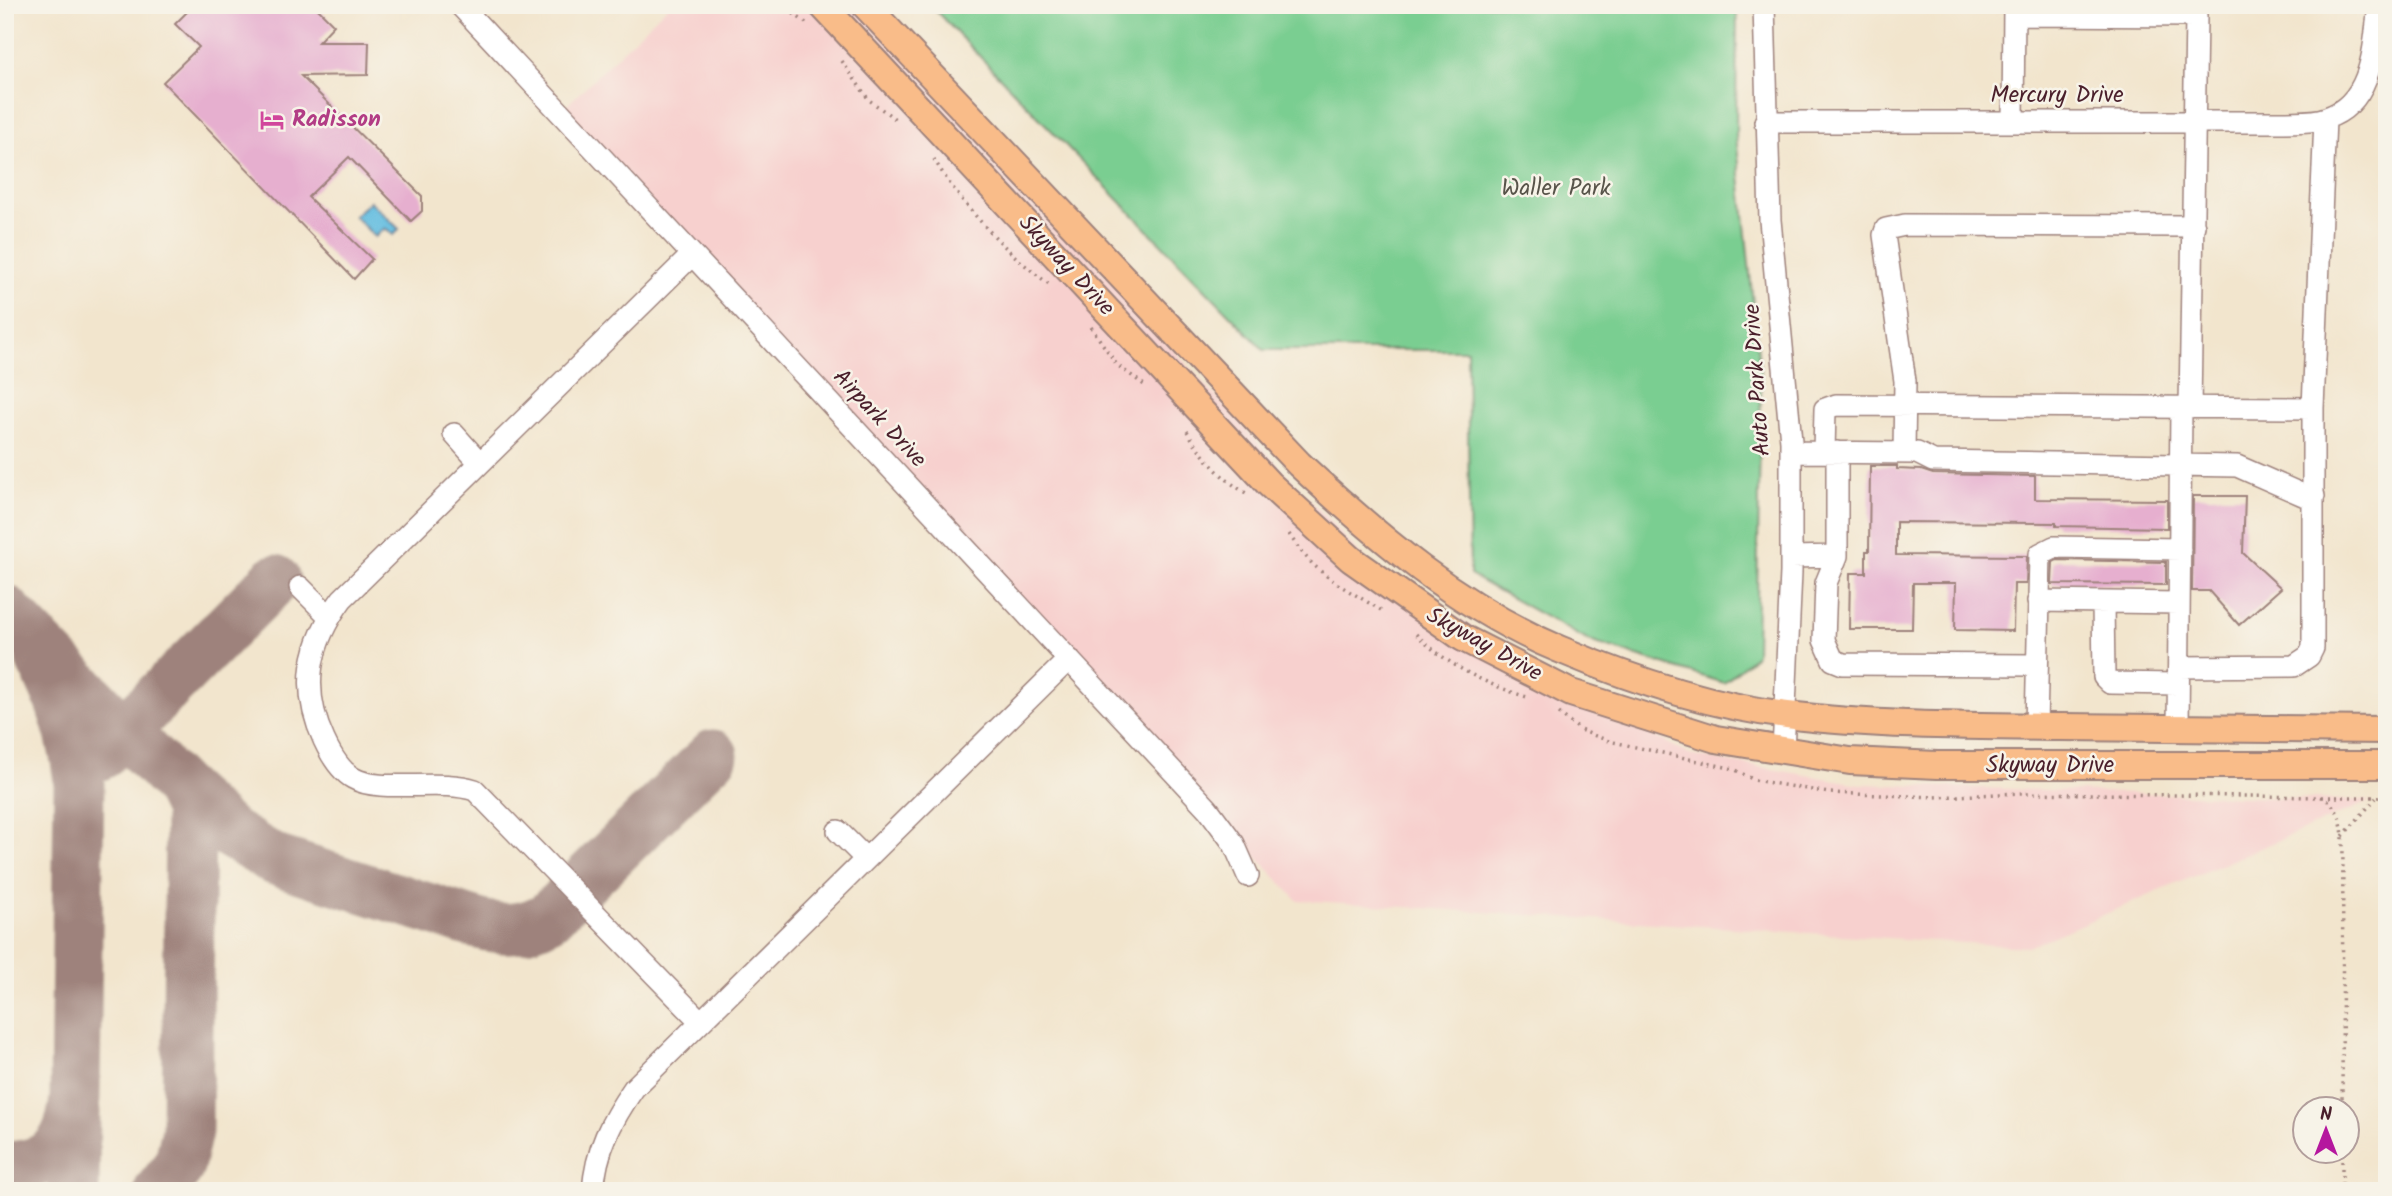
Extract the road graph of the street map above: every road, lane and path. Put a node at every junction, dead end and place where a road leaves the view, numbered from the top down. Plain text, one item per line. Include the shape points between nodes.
1 (460, 5) edge
2 (782, 5) edge
3 (865, 5) edge
4 (1765, 5) edge
5 (2379, 5) edge
6 (2014, 10) edge
7 (817, 16) edge
8 (838, 55) dead end
9 (2325, 119) junction
10 (1765, 122) junction
11 (2013, 122) junction
12 (2196, 122) junction
13 (901, 123) dead end
14 (931, 153) dead end
15 (2194, 226) junction
16 (692, 255) junction
17 (1058, 290) dead end
18 (1089, 324) dead end
19 (1157, 393) dead end
20 (1905, 405) junction
21 (2185, 408) junction
22 (2313, 408) junction
23 (1181, 422) dead end
24 (454, 434) dead end
25 (1791, 452) junction
26 (1830, 452) junction
27 (1904, 453) junction
28 (479, 462) junction
29 (2181, 464) junction
30 (1248, 494) dead end
31 (2314, 496) junction
32 (1288, 532) dead end
33 (2180, 549) junction
34 (1837, 556) junction
35 (1791, 557) junction
36 (300, 586) dead end
37 (2038, 601) junction
38 (2103, 602) junction
39 (2179, 603) junction
40 (330, 616) junction
41 (1394, 618) dead end
42 (1408, 628) dead end
43 (1069, 659) junction
44 (2037, 665) junction
45 (2178, 676) junction
46 (1533, 699) dead end
47 (1558, 712) dead end
48 (1785, 715) junction
49 (2036, 726) junction
50 (2178, 728) junction
51 (2387, 730) edge
52 (1783, 752) junction
53 (2387, 765) edge
54 (2322, 797) junction
55 (2377, 797) junction
56 (2387, 797) edge
57 (838, 831) dead end
58 (2343, 836) junction
59 (866, 859) junction
60 (1248, 876) dead end
61 (700, 1021) junction
62 (2342, 1094) edge
63 (2342, 1164) edge
64 (593, 1191) edge
65 (2342, 1191) edge

1 - 16 street, Airpark Drive
2 - 7 path
3 - 48 main road, Skyway Drive via 1299,464 1361,522 1418,566 1479,607 1556,648 1702,697
4 - 10 street, Auto Park Drive
5 - 9 street, Mercury Drive via 2369,71 2362,86 2345,108
6 - 11 street
6 - 12 street via 2196,16
7 - 52 main road, Skyway Drive via 1269,484 1351,559 1463,638 1571,692 1716,739
8 - 13 path via 869,100
9 - 12 street, Mercury Drive
9 - 22 street
10 - 11 street, Mercury Drive
10 - 25 street, Auto Park Drive
11 - 12 street, Mercury Drive
12 - 15 street
14 - 17 path via 960,196 1031,271
15 - 20 street via 1905,225 1886,229
15 - 21 street
16 - 28 street
16 - 43 street, Airpark Drive
18 - 19 path via 1117,365
20 - 21 street
20 - 26 street via 1830,406 1824,416
20 - 27 street
21 - 22 street
21 - 29 street
22 - 31 street
23 - 30 path via 1219,474
24 - 28 street
25 - 26 street
25 - 35 street, Auto Park Drive
26 - 27 street
26 - 34 street
27 - 29 street via 1933,461
28 - 40 street
29 - 31 street via 2238,466
29 - 33 street
31 - 45 street via 2313,648 2309,656 2294,666
32 - 41 path via 1300,551 1333,583
33 - 37 street via 2046,549 2040,554
33 - 39 street
34 - 35 street
34 - 44 street via 1826,583 1825,606 1824,640 1833,660 1843,664
35 - 48 street, Auto Park Drive
36 - 40 street
37 - 38 street
37 - 44 street
38 - 39 street
38 - 45 street via 2104,677 2110,682
39 - 45 street
40 - 61 street via 317,642 309,683 313,716 335,761 353,778 372,783 458,784 475,790
42 - 46 path via 1464,672
43 - 59 street
43 - 60 street, Airpark Drive via 1208,809 1234,844
44 - 49 street
45 - 50 street
47 - 54 path via 1580,730 1609,741 1734,769 1754,780 1829,793
48 - 49 main road, Skyway Drive via 1918,725
48 - 52 street, Auto Park Drive
49 - 50 main road, Skyway Drive
50 - 51 main road, Skyway Drive
52 - 53 main road, Skyway Drive via 1937,765
54 - 55 path
54 - 58 path via 2335,805
55 - 56 path
55 - 58 path
57 - 59 street
58 - 62 path
59 - 61 street
61 - 64 street via 634,1088 609,1125 595,1166
63 - 65 path

